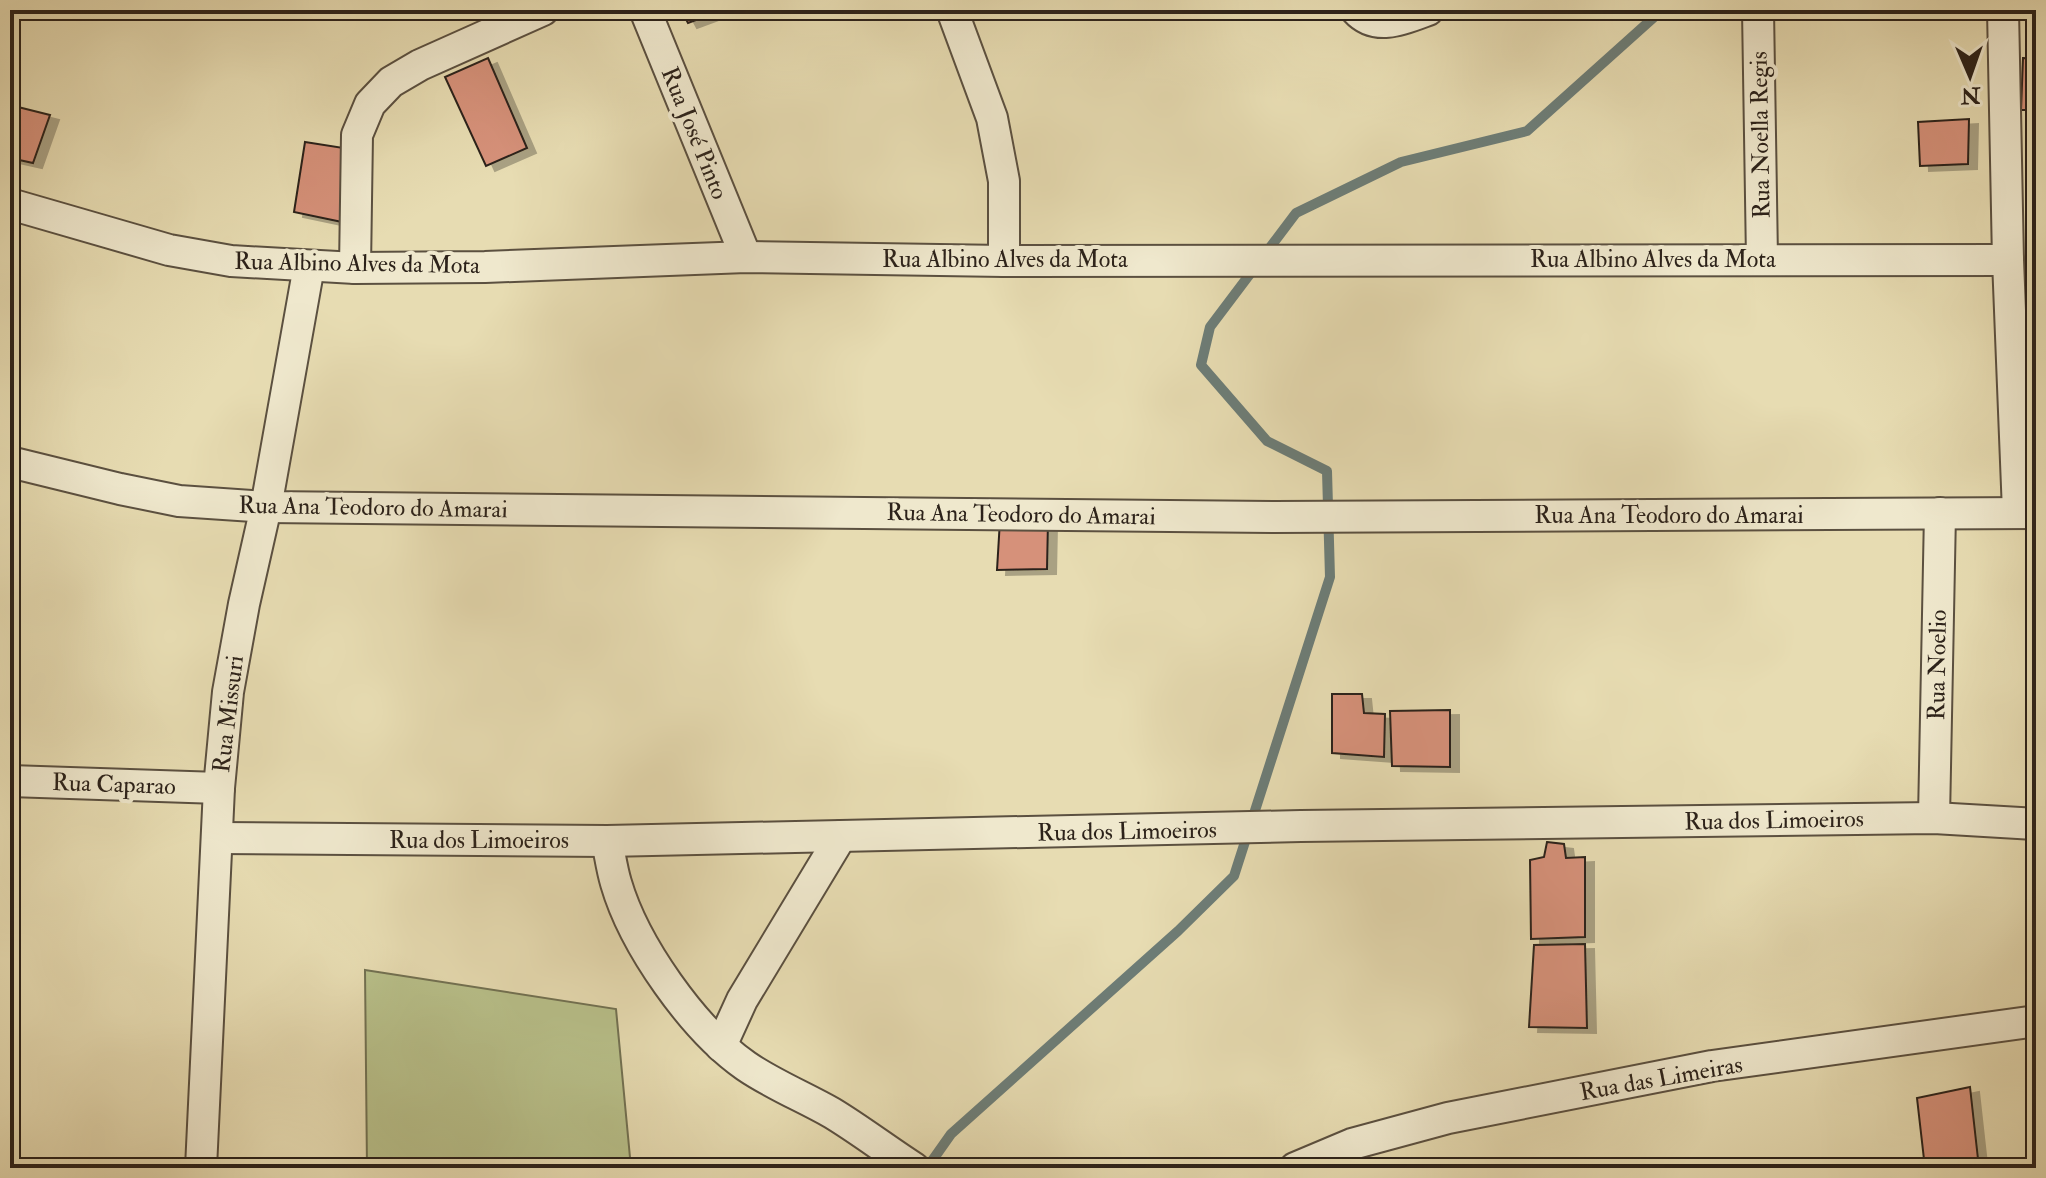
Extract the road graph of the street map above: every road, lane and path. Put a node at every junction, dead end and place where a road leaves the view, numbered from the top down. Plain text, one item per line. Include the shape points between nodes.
1 (543, 10) edge
2 (645, 10) edge
3 (952, 10) edge
4 (1356, 10) edge
5 (1428, 10) edge
6 (1758, 10) edge
7 (2003, 10) edge
8 (10, 204) edge
9 (746, 257) junction
10 (1762, 259) junction
11 (2008, 260) junction
12 (1004, 261) junction
13 (309, 266) junction
14 (355, 268) junction
15 (10, 462) edge
16 (266, 507) junction
17 (2027, 512) edge
18 (1940, 513) junction
19 (10, 781) edge
20 (219, 788) junction
21 (1934, 818) junction
22 (2036, 824) edge
23 (841, 836) junction
24 (217, 838) junction
25 (607, 841) junction
26 (2036, 1021) edge
27 (721, 1046) junction
28 (907, 1164) edge
29 (201, 1168) edge
30 (1295, 1168) edge

1 - 14 street via 420,65 391,82 370,104 357,135
2 - 9 street, Rua José Pinto
3 - 12 street via 992,118 1004,181
4 - 5 street via 1383,24
6 - 10 street, Rua Noella Regis
7 - 11 street
8 - 13 street, Rua Albino Alves da Mota via 169,250
9 - 12 street, Rua Albino Alves da Mota
9 - 14 street, Rua Albino Alves da Mota
10 - 11 street, Rua Albino Alves da Mota
10 - 12 street, Rua Albino Alves da Mota
11 - 17 street
13 - 14 street, Rua Albino Alves da Mota
13 - 16 street, Rua Missuri
15 - 16 street, Rua Ana Teodoro do Amarai via 179,501
16 - 18 street, Rua Ana Teodoro do Amarai via 1275,517
16 - 20 street, Rua Missuri via 228,692
17 - 18 street, Rua Ana Teodoro do Amarai
18 - 21 street, Rua Noelio
19 - 20 street, Rua Caparao
20 - 24 street, Rua Missuri
21 - 22 street, Rua dos Limoeiros
21 - 23 street, Rua dos Limoeiros
23 - 25 street, Rua dos Limoeiros
23 - 27 street via 742,1000
24 - 25 street, Rua dos Limoeiros
24 - 29 street, Rua Missuri
25 - 27 street via 616,885 633,925 663,976
26 - 30 street, Rua das Limeiras via 1712,1066 1448,1118 1352,1144
27 - 28 street

